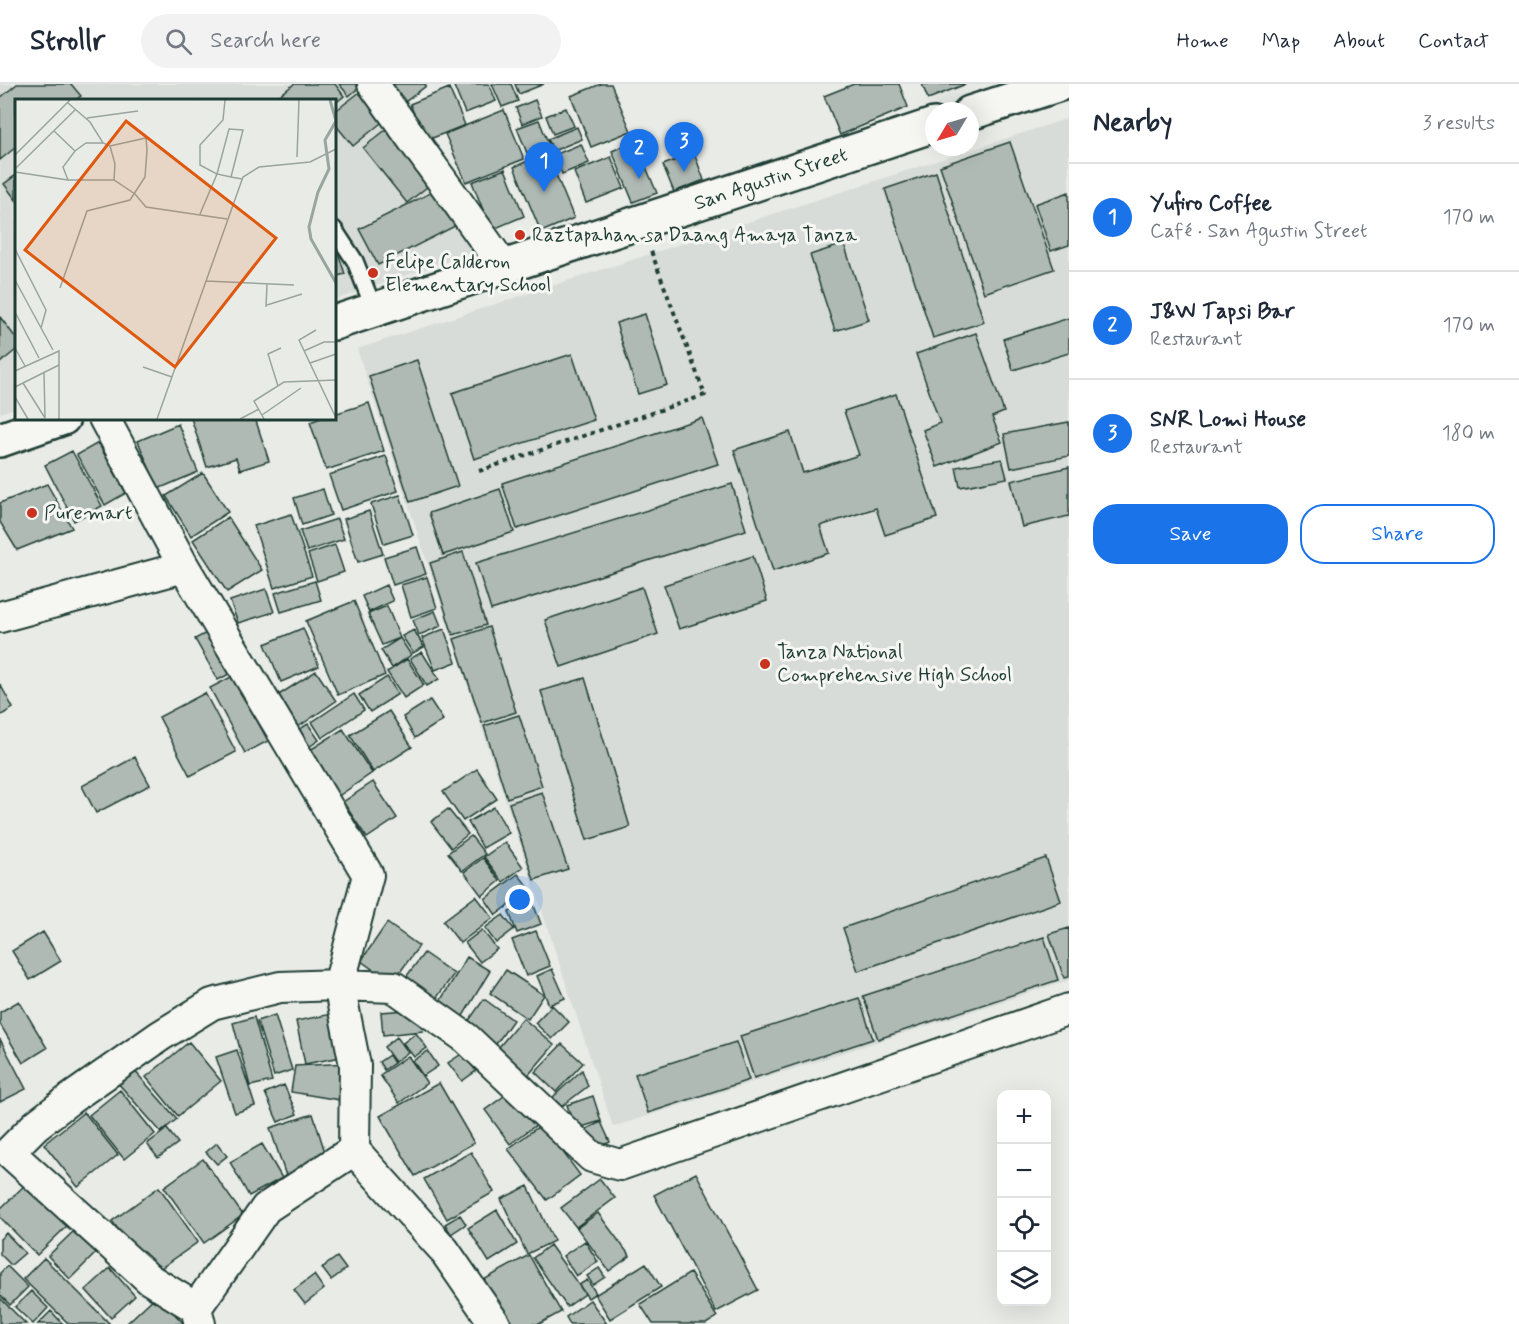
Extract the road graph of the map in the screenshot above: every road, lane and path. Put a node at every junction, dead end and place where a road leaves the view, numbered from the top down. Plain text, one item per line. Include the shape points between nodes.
1 (373, 84) edge
2 (1060, 84) edge
3 (979, 110) edge
4 (925, 128) edge
5 (641, 222) junction
6 (336, 232) edge
7 (504, 267) junction
8 (374, 309) junction
9 (336, 322) edge
10 (57, 420) edge
11 (105, 420) edge
12 (0, 440) edge
13 (479, 471) dead end
14 (184, 567) junction
15 (0, 617) edge
16 (339, 985) junction
17 (1069, 1009) edge
18 (354, 1150) junction
19 (198, 1316) edge
20 (495, 1324) edge

1 - 7 street
2 - 3 main road
4 - 5 main road, San Agustin Street
5 - 7 main road, San Agustin Street
5 - 13 path via 705,395
6 - 8 lane via 355,261
7 - 8 main road, San Agustin Street
8 - 9 main road, San Agustin Street
10 - 12 main road
11 - 14 street
14 - 15 street
14 - 16 street via 368,875
16 - 17 street via 394,987 466,1038 592,1157 620,1165
16 - 18 street via 355,1065
16 - 19 street via 280,987 212,1004 70,1099 9,1152 149,1279
18 - 19 street via 266,1208
18 - 20 street via 444,1250

